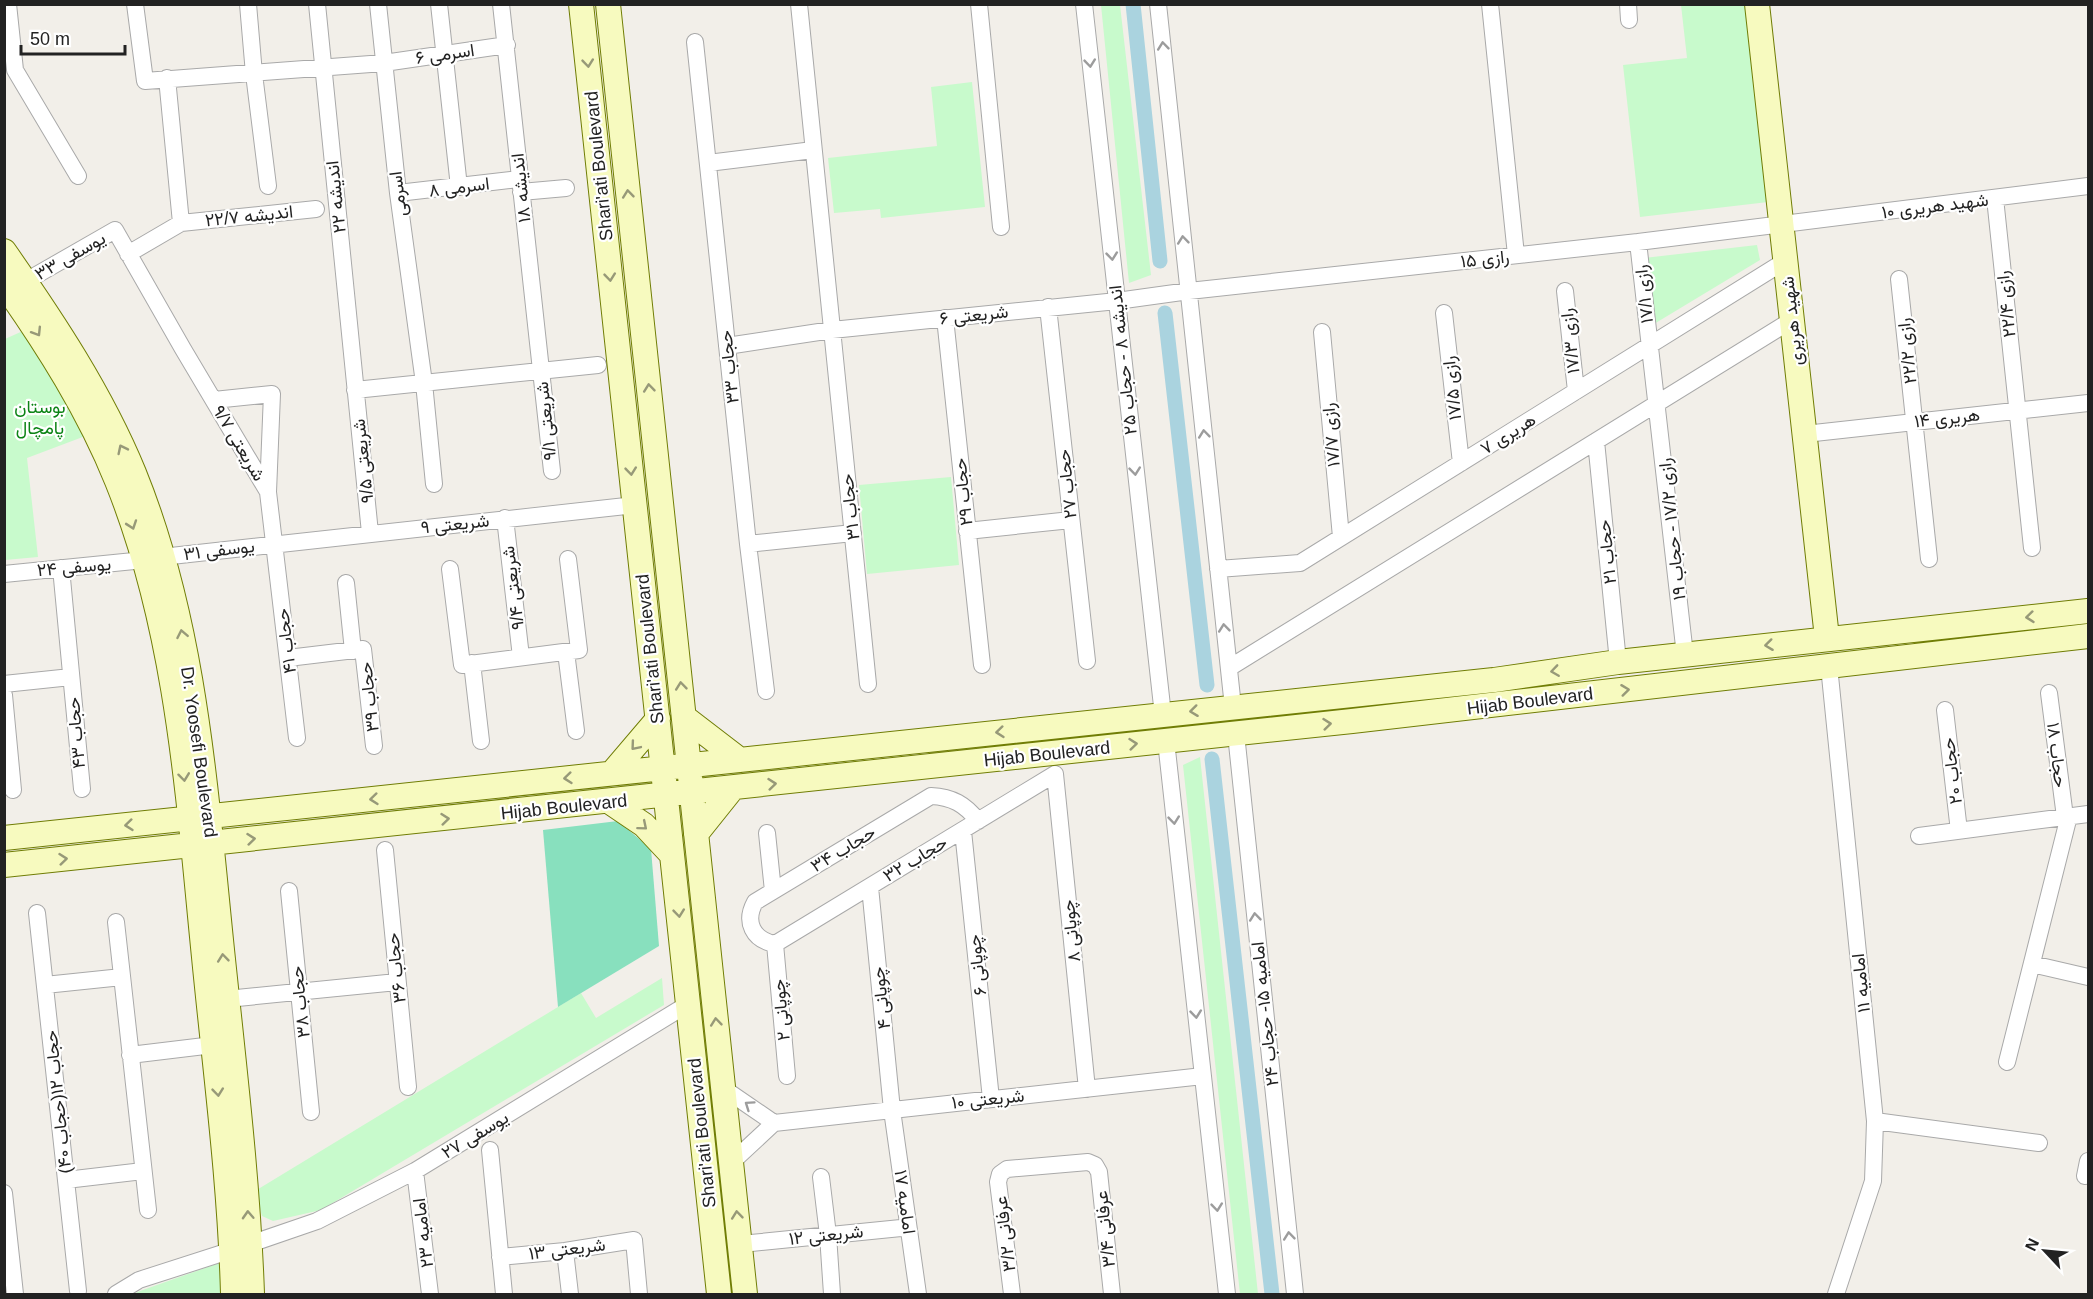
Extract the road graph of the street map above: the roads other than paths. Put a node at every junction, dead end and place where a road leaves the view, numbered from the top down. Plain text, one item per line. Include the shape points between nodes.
1 (8, 4) edge
2 (135, 4) edge
3 (248, 4) edge
4 (317, 4) edge
5 (378, 4) edge
6 (439, 4) edge
7 (501, 4) edge
8 (581, 4) edge
9 (608, 4) edge
10 (799, 4) edge
11 (979, 4) edge
12 (1084, 4) edge
13 (1158, 4) edge
14 (1490, 4) edge
15 (1757, 4) edge
16 (695, 42) dead end
17 (507, 45) junction
18 (444, 54) junction
19 (384, 63) junction
20 (323, 68) junction
21 (254, 74) junction
22 (167, 78) junction
23 (813, 150) junction
24 (708, 163) junction
25 (78, 176) dead end
26 (268, 186) dead end
27 (520, 186) junction
28 (2088, 186) edge
29 (459, 187) junction
30 (566, 188) dead end
31 (398, 193) junction
32 (1995, 198) junction
33 (316, 209) dead end
34 (181, 223) junction
35 (1781, 226) junction
36 (1001, 227) dead end
37 (115, 230) joint
38 (1638, 243) junction
39 (4, 251) edge
40 (128, 254) junction
41 (1516, 255) junction
42 (1785, 261) junction
43 (1899, 279) dead end
44 (15, 282) edge
45 (1189, 291) junction
46 (1565, 291) dead end
47 (1117, 301) junction
48 (1048, 307) junction
49 (1444, 313) dead end
50 (945, 318) junction
51 (1792, 321) junction
52 (832, 330) junction
53 (1322, 332) dead end
54 (727, 346) junction
55 (1649, 346) junction
56 (598, 365) dead end
57 (541, 371) junction
58 (424, 383) junction
59 (355, 390) junction
60 (1576, 392) junction
61 (214, 400) junction
62 (1658, 403) junction
63 (2088, 403) edge
64 (2017, 411) junction
65 (1915, 422) junction
66 (1804, 434) junction
67 (1596, 441) junction
68 (1461, 463) junction
69 (552, 471) dead end
70 (434, 484) dead end
71 (268, 492) junction
72 (635, 505) junction
73 (505, 518) junction
74 (1071, 520) junction
75 (967, 531) junction
76 (853, 532) junction
77 (370, 533) junction
78 (1341, 537) junction
79 (275, 544) junction
80 (748, 544) junction
81 (2032, 549) dead end
82 (153, 559) junction
83 (568, 559) dead end
84 (1929, 559) dead end
85 (61, 568) junction
86 (450, 569) dead end
87 (1218, 569) junction
88 (4, 574) edge
89 (346, 583) dead end
90 (2088, 611) edge
91 (2088, 636) edge
92 (1827, 638) junction
93 (358, 650) junction
94 (566, 652) junction
95 (1685, 655) junction
96 (521, 657) junction
97 (288, 658) junction
98 (1087, 661) dead end
99 (1618, 662) junction
100 (472, 663) junction
101 (982, 665) dead end
102 (1829, 666) junction
103 (1229, 668) junction
104 (71, 677) junction
105 (1494, 680) junction
106 (4, 684) edge
107 (868, 684) dead end
108 (766, 690) dead end
109 (2049, 693) dead end
110 (4, 695) edge
111 (1496, 705) junction
112 (1233, 707) junction
113 (1945, 710) dead end
114 (1163, 715) junction
115 (684, 717) junction
116 (658, 719) junction
117 (576, 731) dead end
118 (1236, 734) junction
119 (297, 738) dead end
120 (481, 741) dead end
121 (1166, 741) junction
122 (374, 746) dead end
123 (740, 760) junction
124 (689, 765) junction
125 (663, 768) junction
126 (612, 773) junction
127 (1055, 774) joint
128 (81, 789) dead end
129 (732, 789) junction
130 (13, 790) dead end
131 (692, 793) junction
132 (666, 796) junction
133 (610, 802) junction
134 (2088, 814) edge
135 (2067, 817) junction
136 (199, 818) junction
137 (978, 821) junction
138 (963, 831) junction
139 (1959, 831) junction
140 (767, 833) dead end
141 (696, 834) junction
142 (1919, 836) dead end
143 (4, 838) edge
144 (202, 845) junction
145 (385, 850) dead end
146 (672, 855) junction
147 (4, 865) edge
148 (870, 887) junction
149 (289, 891) dead end
150 (773, 891) junction
151 (37, 913) dead end
152 (116, 922) dead end
153 (775, 944) junction
154 (2032, 964) junction
155 (122, 976) junction
156 (2088, 977) edge
157 (398, 982) junction
158 (45, 985) junction
159 (299, 992) junction
160 (227, 999) junction
161 (688, 1004) junction
162 (213, 1045) junction
163 (130, 1055) junction
164 (2007, 1062) dead end
165 (787, 1076) dead end
166 (1203, 1076) junction
167 (408, 1087) dead end
168 (723, 1088) junction
169 (1087, 1089) junction
170 (991, 1099) junction
171 (892, 1110) junction
172 (311, 1112) dead end
173 (1875, 1121) junction
174 (774, 1123) junction
175 (2039, 1143) dead end
176 (490, 1150) dead end
177 (731, 1162) junction
178 (1095, 1165) joint
179 (143, 1171) junction
180 (415, 1171) junction
181 (821, 1177) dead end
182 (66, 1180) junction
183 (4, 1193) edge
184 (148, 1210) dead end
185 (901, 1228) dead end
186 (828, 1235) junction
187 (752, 1243) dead end
188 (241, 1247) junction
189 (565, 1251) junction
190 (500, 1257) junction
191 (78, 1292) dead end
192 (15, 1294) edge
193 (116, 1294) edge
194 (233, 1294) edge
195 (252, 1294) edge
196 (430, 1294) edge
197 (504, 1294) edge
198 (570, 1294) edge
199 (639, 1294) edge
200 (719, 1294) edge
201 (745, 1294) edge
202 (832, 1294) edge
203 (918, 1294) edge
204 (1012, 1294) edge
205 (1112, 1294) edge
206 (1227, 1294) edge
207 (1295, 1294) edge
208 (1836, 1294) edge

1 - 25 street via 15,70
2 - 22 street, اسرمی ۶ via 145,81
3 - 21 street
4 - 20 street, اندیشه ۲۲
5 - 19 street, اسرمی
6 - 18 street
7 - 17 street, اندیشه ۱۸
8 -> 72 main road, Shari'ati Boulevard
115 -> 9 main road, Shari'ati Boulevard
10 - 23 street, حجاب ۳۱
11 - 36 street
12 -> 47 street, اندیشه ۸ - حجاب ۲۵
45 -> 13 street
14 - 41 street
15 - 35 main road, شهید هریری
16 - 24 street, حجاب ۳۳
17 - 18 street, اسرمی ۶
17 - 27 street, اندیشه ۱۸
18 - 19 street, اسرمی ۶
18 - 29 street
19 - 20 street, اسرمی ۶
19 - 31 street, اسرمی
20 - 21 street, اسرمی ۶
20 - 59 street, اندیشه ۲۲
21 - 22 street, اسرمی ۶
21 - 26 street
22 - 34 street
23 - 24 street
23 - 52 street, حجاب ۳۱
24 - 54 street, حجاب ۳۳
27 - 29 street, اسرمی ۸
27 - 30 street, اسرمی ۸
27 - 57 street, اندیشه ۱۸
28 - 32 street, شهید هریری ۱۰
29 - 31 street, اسرمی ۸
31 - 58 street, اسرمی
32 - 35 street, شهید هریری ۱۰
32 - 64 street, رازی ۲۲/۴
33 - 34 street, اندیشه ۲۲/۷
34 - 40 street
35 - 38 street, رازی ۱۵
35 - 42 main road, شهید هریری
37 - 40 street, شریعتی ۹/۷
37 - 44 street, یوسفی ۳۳
38 - 41 street, رازی ۱۵
38 - 55 street, رازی ۱۷/۱
39 - 44 main road, Dr. Yoosefi Boulevard
40 - 61 street, شریعتی ۹/۷
41 - 45 street, رازی ۱۵
42 - 51 main road, شهید هریری
42 - 55 street, هریری ۷
43 - 65 street, رازی ۲۲/۲
44 - 82 main road, Dr. Yoosefi Boulevard via 67,344 97,395 134,473
45 - 47 street, رازی ۱۵
87 -> 45 street
46 - 60 street, رازی ۱۷/۳
47 - 48 street, شریعتی ۶
47 -> 114 street, اندیشه ۸ - حجاب ۲۵
48 - 50 street, شریعتی ۶
48 - 74 street, حجاب ۲۷
49 - 68 street, رازی ۱۷/۵
50 - 52 street, شریعتی ۶
50 - 75 street, حجاب ۲۹
51 - 62 street
51 - 66 main road, شهید هریری
52 - 54 street, شریعتی ۶
52 - 76 street, حجاب ۳۱
53 - 78 street, رازی ۱۷/۷
54 - 80 street, حجاب ۳۳
55 - 60 street, هریری ۷
55 - 62 street, رازی ۱۷/۱
56 - 57 street
57 - 58 street
57 - 69 street, شریعتی ۹/۱
58 - 59 street
58 - 70 street, اسرمی
59 - 77 street, شریعتی ۹/۵
60 - 68 street, هریری ۷
61 - 71 street, شریعتی ۹/۷
61 - 71 street via 272,394
62 - 67 street
62 - 95 street, رازی ۱۷/۲ - حجاب ۱۹
63 - 64 street, هریری ۱۴
64 - 65 street, هریری ۱۴
64 - 81 street, رازی ۲۲/۴
65 - 66 street, هریری ۱۴
65 - 84 street, رازی ۲۲/۲
66 - 92 main road, شهید هریری
67 - 99 street, حجاب ۲۱
67 - 103 street
68 - 78 street, هریری ۷
71 - 79 street, شریعتی ۹/۷
72 - 73 street, شریعتی ۹
72 - 116 main road, Shari'ati Boulevard
73 - 77 street, شریعتی ۹
73 - 96 street, شریعتی ۹/۴
74 - 75 street
74 - 98 street, حجاب ۲۷
75 - 101 street, حجاب ۲۹
76 - 80 street
76 - 107 street, حجاب ۳۱
77 - 79 street, شریعتی ۹
78 - 87 street, هریری ۷ via 1300,562
79 - 82 street, یوسفی ۳۱
79 - 97 street, حجاب ۴۱
80 - 108 street, حجاب ۳۳
82 - 85 street, یوسفی ۲۴
82 - 136 main road, Dr. Yoosefi Boulevard via 181,629 193,701
83 - 94 street via 579,650
85 - 88 street, یوسفی ۲۴
85 - 104 street, حجاب ۴۳
86 - 100 street via 462,665
103 -> 87 street
89 - 93 street, حجاب ۳۹
90 -> 92 main road, Hijab Boulevard
91 - 102 main road, Hijab Boulevard
92 -> 95 main road, Hijab Boulevard
93 - 97 street
93 - 122 street, حجاب ۳۹
94 - 96 street
94 - 117 street
95 - 99 main road, Hijab Boulevard
96 - 100 street
97 - 119 street, حجاب ۴۱
99 -> 105 main road, Hijab Boulevard
100 - 120 street
111 -> 102 main road, Hijab Boulevard
102 - 173 street, امامیه ۱۱
103 - 112 street
104 - 106 street
104 - 128 street, حجاب ۴۳
105 - 111 main road
105 - 112 main road, Hijab Boulevard
109 - 135 street, حجاب ۱۸
110 - 130 street
118 -> 111 main road, Hijab Boulevard
112 -> 114 main road, Hijab Boulevard
113 - 139 street, حجاب ۲۰
114 -> 123 main road, Hijab Boulevard
115 - 123 main road
115 - 124 main road, Shari'ati Boulevard
116 - 125 main road, Shari'ati Boulevard
116 -> 126 main road
118 - 121 main road, Hijab Boulevard
207 -> 118 street, امامیه ۱۵- حجاب ۲۴
129 -> 121 main road, Hijab Boulevard
121 -> 166 street
123 - 124 main road, Hijab Boulevard
124 - 125 main road, Hijab Boulevard
124 - 131 main road, Shari'ati Boulevard
125 - 126 main road, Hijab Boulevard
125 - 132 main road, Shari'ati Boulevard
126 -> 136 main road, Hijab Boulevard
127 - 137 street, حجاب ۳۲
127 - 169 street, چوپانی ۸
129 - 131 main road, Hijab Boulevard
129 - 141 main road
131 - 132 main road, Hijab Boulevard
131 - 141 main road, Shari'ati Boulevard
132 - 133 main road, Hijab Boulevard
132 - 146 main road, Shari'ati Boulevard
144 -> 133 main road, Hijab Boulevard
133 -> 146 main road via 644,825
134 - 135 street
135 - 139 street
135 - 154 street
136 -> 143 main road, Hijab Boulevard
136 - 144 main road, Dr. Yoosefi Boulevard
137 - 138 street, حجاب ۳۲
137 - 150 street, حجاب ۳۴ via 958,802 931,796
138 - 148 street, حجاب ۳۲
138 - 170 street, چوپانی ۶
139 - 142 street
140 - 150 street
168 -> 141 main road, Shari'ati Boulevard
147 -> 144 main road, Hijab Boulevard
160 -> 144 main road, Dr. Yoosefi Boulevard
144 - 162 main road, Dr. Yoosefi Boulevard
145 - 157 street, حجاب ۳۶
146 -> 161 main road, Shari'ati Boulevard
148 - 153 street, حجاب ۳۲
148 - 171 street, چوپانی ۴
149 - 159 street, حجاب ۳۸
150 - 153 street, حجاب ۳۴ via 755,902 749,917 750,926 760,939
151 - 158 street, حجاب ۱۲(حجاب ۴۰)
152 - 155 street
153 - 165 street, چوپانی ۲
154 - 156 street
154 - 164 street
155 - 158 street
155 - 163 street
157 - 159 street
157 - 167 street, حجاب ۳۶
158 - 182 street, حجاب ۱۲(حجاب ۴۰)
159 - 160 street
159 - 172 street, حجاب ۳۸
188 -> 160 main road, Dr. Yoosefi Boulevard via 247,1192
161 - 180 street, یوسفی ۲۷
161 - 200 main road, Shari'ati Boulevard
162 - 163 street
162 -> 188 main road, Dr. Yoosefi Boulevard
163 - 179 street
166 - 169 street, شریعتی ۱۰
166 -> 206 street
174 -> 168 street
168 - 177 main road, Shari'ati Boulevard
169 - 170 street, شریعتی ۱۰
170 - 171 street, شریعتی ۱۰
171 - 174 street, شریعتی ۱۰
171 - 203 street, امامیه ۱۷
173 - 175 street
173 - 208 street, امامیه ۱۱ via 1873,1181
174 - 177 street
176 - 190 street
201 -> 177 main road, Shari'ati Boulevard
178 - 204 street, عرفانی ۳/۲ via 1088,1162 1007,1169 1000,1174
178 - 205 street, عرفانی ۳/۴ via 1099,1172
179 - 182 street
179 - 184 street
180 - 188 street, یوسفی ۲۷ via 317,1221
180 - 196 street, امامیه ۲۳
181 - 186 street
182 - 191 street, حجاب ۱۲(حجاب ۴۰)
183 - 192 street
185 - 186 street, شریعتی ۱۲
186 - 187 street, شریعتی ۱۲
186 - 202 street
188 - 193 street, یوسفی ۲۷ via 139,1280
188 - 194 main road, Dr. Yoosefi Boulevard
188 - 195 main road, Dr. Yoosefi Boulevard
189 - 190 street, شریعتی ۱۳
189 - 198 street
189 - 199 street, شریعتی ۱۳ via 634,1240
190 - 197 street

